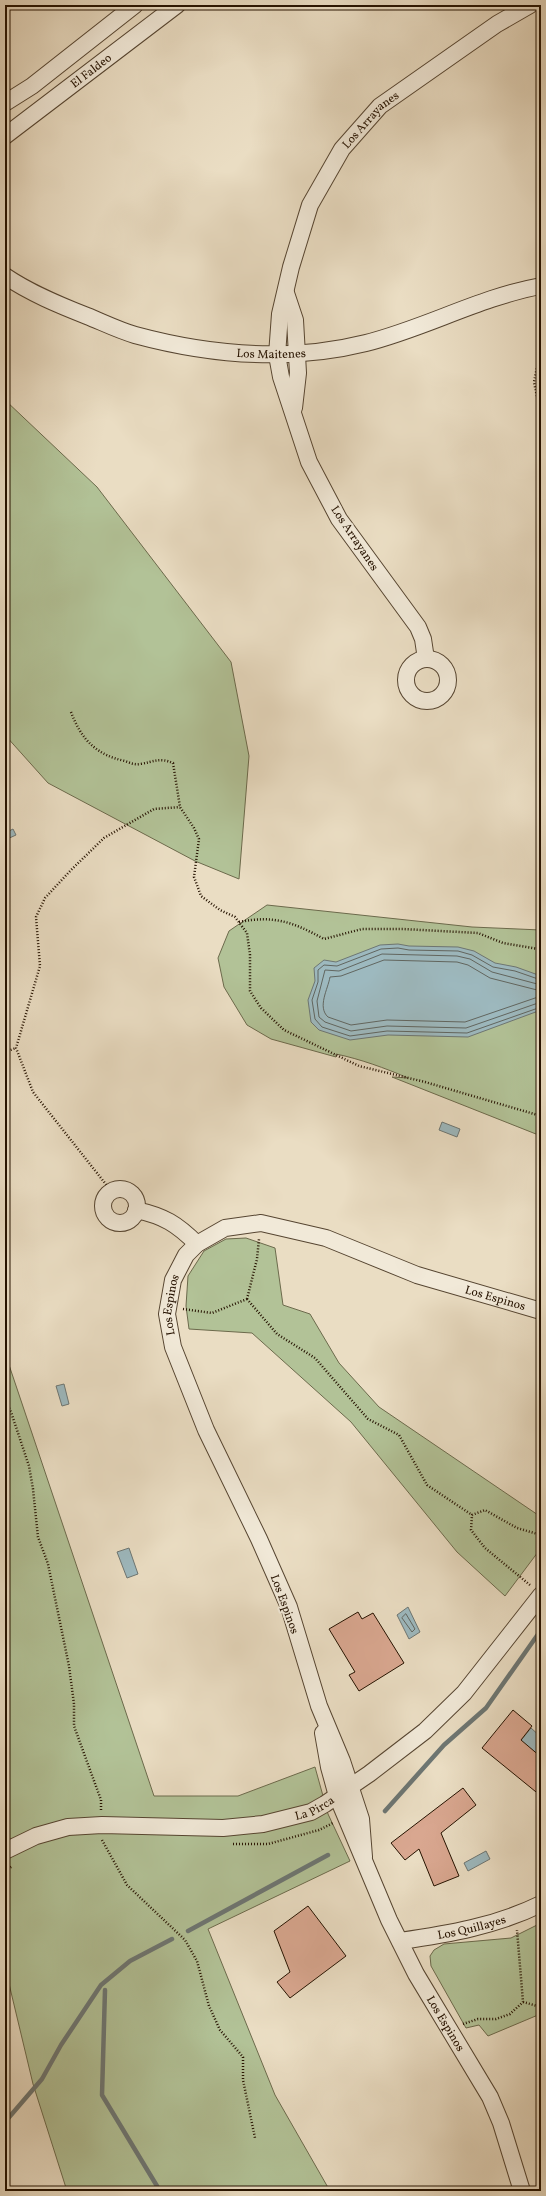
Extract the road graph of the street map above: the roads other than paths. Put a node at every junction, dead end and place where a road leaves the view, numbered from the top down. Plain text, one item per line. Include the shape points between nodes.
1 (135, 5) edge
2 (177, 5) edge
3 (530, 5) edge
4 (5, 104) edge
5 (5, 136) edge
6 (5, 276) edge
7 (541, 286) edge
8 (286, 293) junction
9 (297, 353) junction
10 (277, 354) junction
11 (293, 410) junction
12 (426, 659) dead end
13 (136, 1210) junction
14 (198, 1244) junction
15 (541, 1311) edge
16 (538, 1592) edge
17 (319, 1706) junction
18 (351, 1786) junction
19 (337, 1796) junction
20 (5, 1851) edge
21 (364, 1857) junction
22 (541, 1904) edge
23 (400, 1941) junction
24 (522, 2191) edge

1 - 4 street, El Faldeo via 32,86
2 - 5 street, El Faldeo
3 - 8 street, Los Arrayanes via 380,106 342,149 310,205 291,267
6 - 10 street, Los Maitenes via 62,306 134,334 183,345 234,352
7 - 9 street, Los Maitenes via 491,298 424,325 364,344
8 - 9 street, Los Arrayanes via 295,320
8 - 10 street, Los Arrayanes via 280,314
9 - 10 street, Los Maitenes
9 - 11 street, Los Arrayanes via 298,373
10 - 11 street, Los Arrayanes via 281,377
11 - 12 street, Los Arrayanes via 309,462 339,519 418,627
13 - 13 street via 126,1222 115,1222 110,1220 104,1206 108,1196 117,1190 128,1192 135,1199
13 - 14 street via 169,1220
14 - 15 street, Los Espinos via 225,1228 261,1223 326,1238 417,1275
14 - 17 street, Los Espinos via 186,1255 173,1280 167,1314 173,1347 206,1430 260,1539 288,1607
16 - 18 street, La Pirca via 459,1698 425,1732
17 - 18 street, Los Espinos
17 - 19 street, Los Espinos via 329,1767
18 - 19 street, La Pirca
18 - 21 street, Los Espinos via 361,1819
19 - 20 street, La Pirca via 311,1812 243,1827 100,1834 74,1826 52,1831
19 - 21 street, Los Espinos
21 - 23 street, Los Espinos
22 - 23 street, Los Quillayes via 472,1929
23 - 24 street, Los Espinos via 416,1974 490,2097 501,2123

